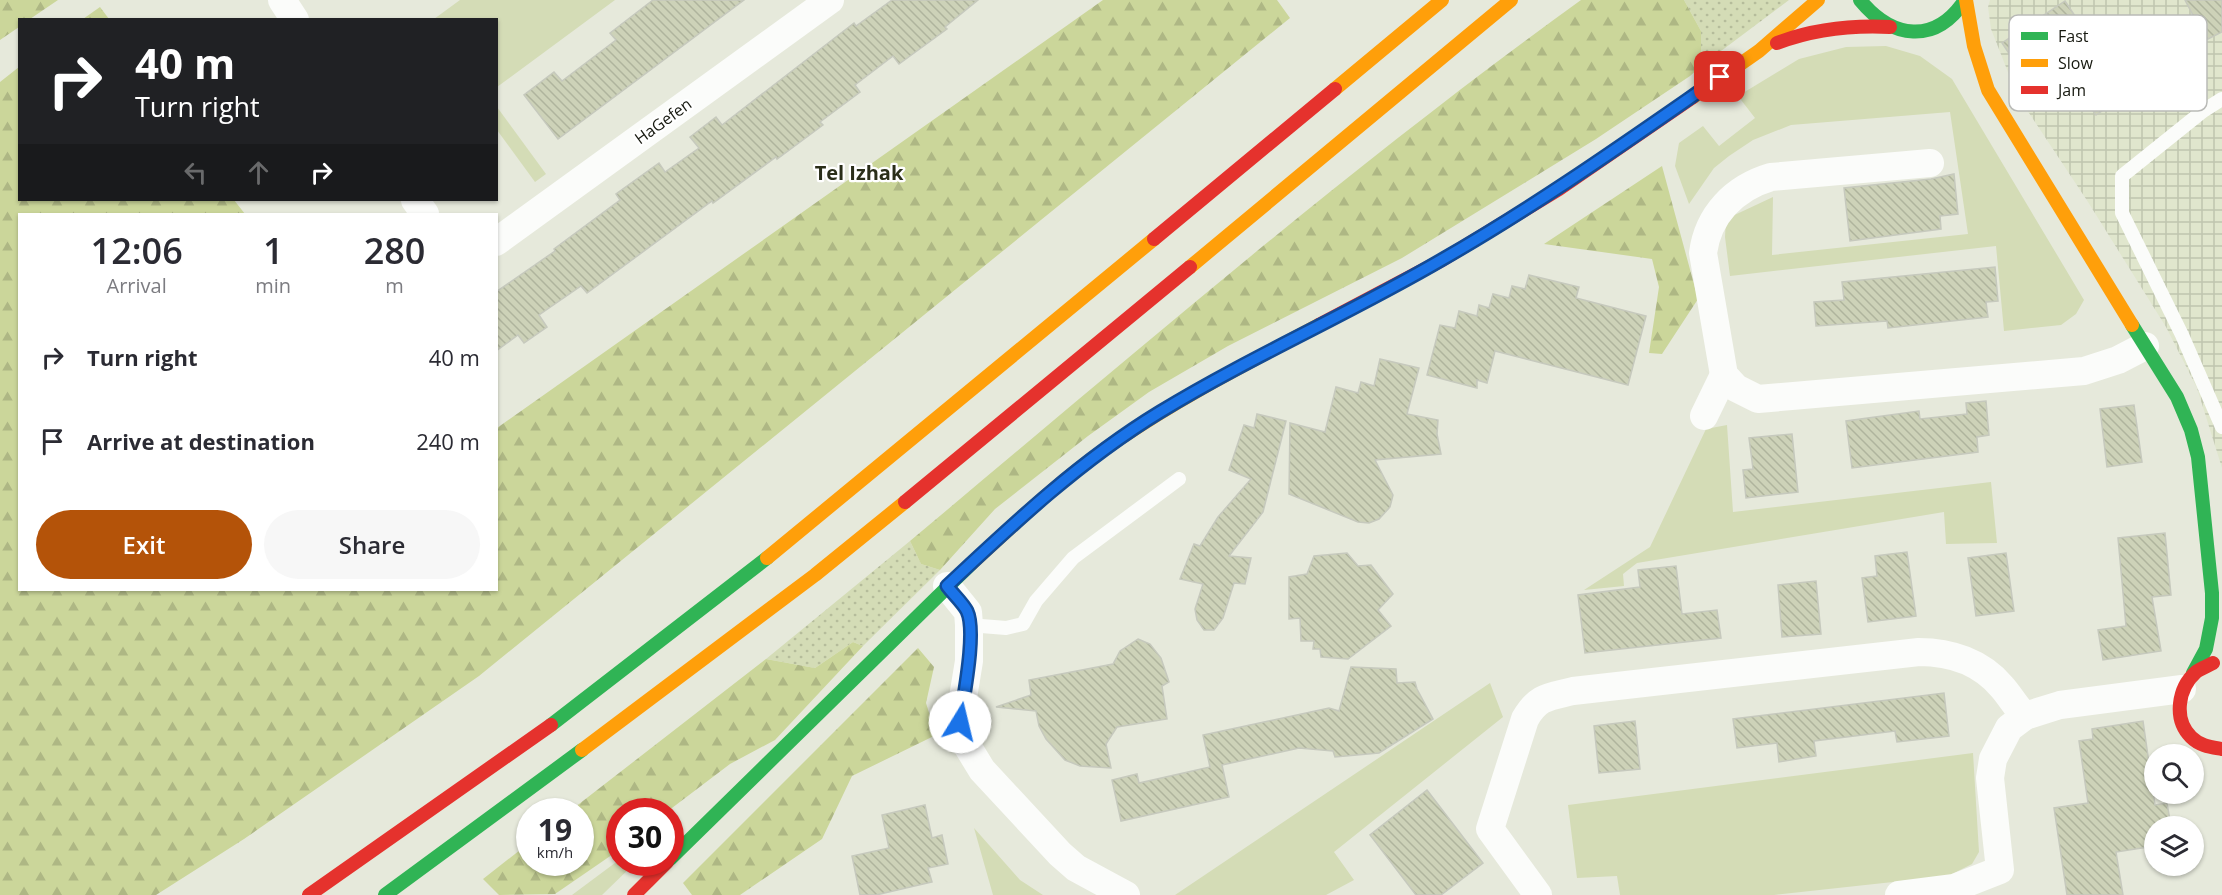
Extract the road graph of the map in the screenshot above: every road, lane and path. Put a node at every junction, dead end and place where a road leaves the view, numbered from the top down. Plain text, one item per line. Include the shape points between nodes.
1 (282, 0) edge
2 (830, 0) edge
3 (1442, 0) edge
4 (1511, 0) edge
5 (1818, 0) edge
6 (1860, 0) edge
7 (1966, 0) edge
8 (294, 18) edge
9 (1890, 27) junction
10 (1917, 32) junction
11 (1933, 40) dead end
12 (1759, 51) junction
13 (1966, 65) dead end
14 (1988, 90) junction
15 (2222, 99) edge
16 (2207, 108) edge
17 (2203, 111) edge
18 (1930, 163) dead end
19 (498, 241) edge
20 (2145, 346) junction
21 (1724, 375) junction
22 (1704, 416) dead end
23 (2222, 427) edge
24 (1179, 479) dead end
25 (947, 586) junction
26 (2212, 606) junction
27 (969, 625) junction
28 (2222, 635) edge
29 (2222, 662) edge
30 (2188, 681) junction
31 (2025, 716) junction
32 (2220, 756) edge
33 (684, 845) edge
34 (653, 876) edge
35 (309, 895) edge
36 (385, 895) edge
37 (634, 895) edge
38 (1126, 895) edge
39 (1538, 895) edge
40 (1899, 895) edge

1 - 8 street
2 - 19 street, HaGefen
3 - 35 main road via 795,536 540,733
4 - 36 main road via 815,575
5 - 12 main road
6 - 9 main road via 1867,12
7 - 10 main road via 1950,19
7 - 14 main road via 1969,29
9 - 10 main road
9 - 12 main road via 1833,27 1791,37
10 - 11 main road
12 - 25 main road via 1498,227 1203,387 1129,432 1049,492
13 - 14 main road
14 - 20 main road
15 - 16 lane
17 - 23 lane via 2122,177 2122,213
18 - 21 street via 1771,177 1741,190 1723,205 1712,222 1703,253
20 - 21 street via 2084,371 1758,399 1736,388
20 - 26 main road via 2176,397 2198,457
21 - 22 street
24 - 27 lane via 1072,558 1036,601 1023,624 1005,628
25 - 27 street via 968,612
25 - 33 main road
26 - 28 main road
26 - 30 main road via 2206,649
27 - 38 street via 960,734 982,770 1059,854 1076,868
29 - 30 main road via 2211,663
30 - 31 street via 2060,705
30 - 32 main road via 2179,701 2182,723 2196,741
31 - 39 street via 1991,676 1956,656 1937,652 1573,691 1542,700 1532,706 1525,719 1491,829
31 - 40 street via 2009,728 1993,759 1989,778 2000,870 1954,888
34 - 37 main road

